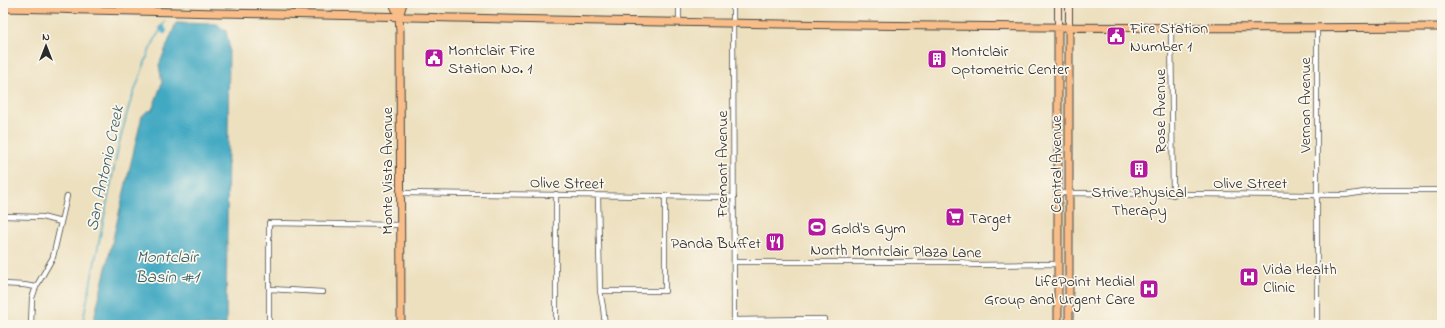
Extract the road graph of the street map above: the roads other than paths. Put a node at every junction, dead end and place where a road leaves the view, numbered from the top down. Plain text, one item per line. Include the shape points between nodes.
1 (394, 3) edge
2 (403, 3) edge
3 (678, 3) edge
4 (733, 3) edge
5 (1058, 3) edge
6 (1069, 3) edge
7 (3, 8) edge
8 (399, 17) junction
9 (678, 23) junction
10 (733, 24) junction
11 (1058, 27) junction
12 (1069, 27) junction
13 (1442, 27) edge
14 (1171, 28) junction
15 (1317, 28) junction
16 (1442, 190) edge
17 (400, 193) junction
18 (1058, 193) junction
19 (556, 194) junction
20 (1070, 194) junction
21 (1173, 195) junction
22 (1317, 195) junction
23 (67, 196) dead end
24 (598, 196) junction
25 (665, 197) junction
26 (734, 197) junction
27 (3, 216) edge
28 (61, 222) junction
29 (400, 225) junction
30 (734, 262) junction
31 (1058, 264) junction
32 (3, 284) edge
33 (36, 288) junction
34 (270, 290) junction
35 (600, 291) junction
36 (323, 292) dead end
37 (734, 322) edge
38 (31, 325) edge
39 (269, 325) edge
40 (401, 325) edge
41 (556, 325) edge
42 (605, 325) edge
43 (824, 325) edge
44 (1058, 325) edge
45 (1069, 325) edge
46 (1317, 325) edge

1 - 8 main road, Monte Vista Avenue
2 - 8 main road, Monte Vista Avenue
3 - 9 street
4 - 10 street, Fremont Avenue
5 - 11 main road, Central Avenue
6 - 12 main road, Central Avenue
7 - 8 main road
8 - 9 main road
8 - 17 main road, Monte Vista Avenue
9 - 10 main road
10 - 11 main road
10 - 26 street, Fremont Avenue
11 - 12 main road
11 - 18 main road, Central Avenue
12 - 14 main road
12 - 20 main road, Central Avenue
13 - 15 main road
14 - 15 main road
14 - 21 street, Rose Avenue
15 - 22 street, Vernon Avenue
16 - 22 street, Olive Street via 1377,190 1345,195
17 - 19 street, Olive Street
17 - 29 main road, Monte Vista Avenue
18 - 20 street, Olive Street
18 - 31 main road, Central Avenue
19 - 24 street, Olive Street
19 - 41 street
20 - 21 street, Olive Street
20 - 45 main road, Central Avenue
21 - 22 street, Olive Street
22 - 46 street, Vernon Avenue
23 - 28 street
24 - 25 street, Olive Street
24 - 35 street
25 - 26 street, Olive Street
25 - 35 street via 665,291
26 - 30 street, Fremont Avenue
27 - 28 street via 42,217
28 - 33 street via 53,258
29 - 34 street via 269,223
29 - 40 main road, Monte Vista Avenue
30 - 31 street, North Montclair Plaza Lane
30 - 37 street, Fremont Avenue
31 - 44 main road, Central Avenue
32 - 33 street
33 - 38 street via 32,298
34 - 36 street
34 - 39 street
35 - 42 street
37 - 43 street via 824,319

